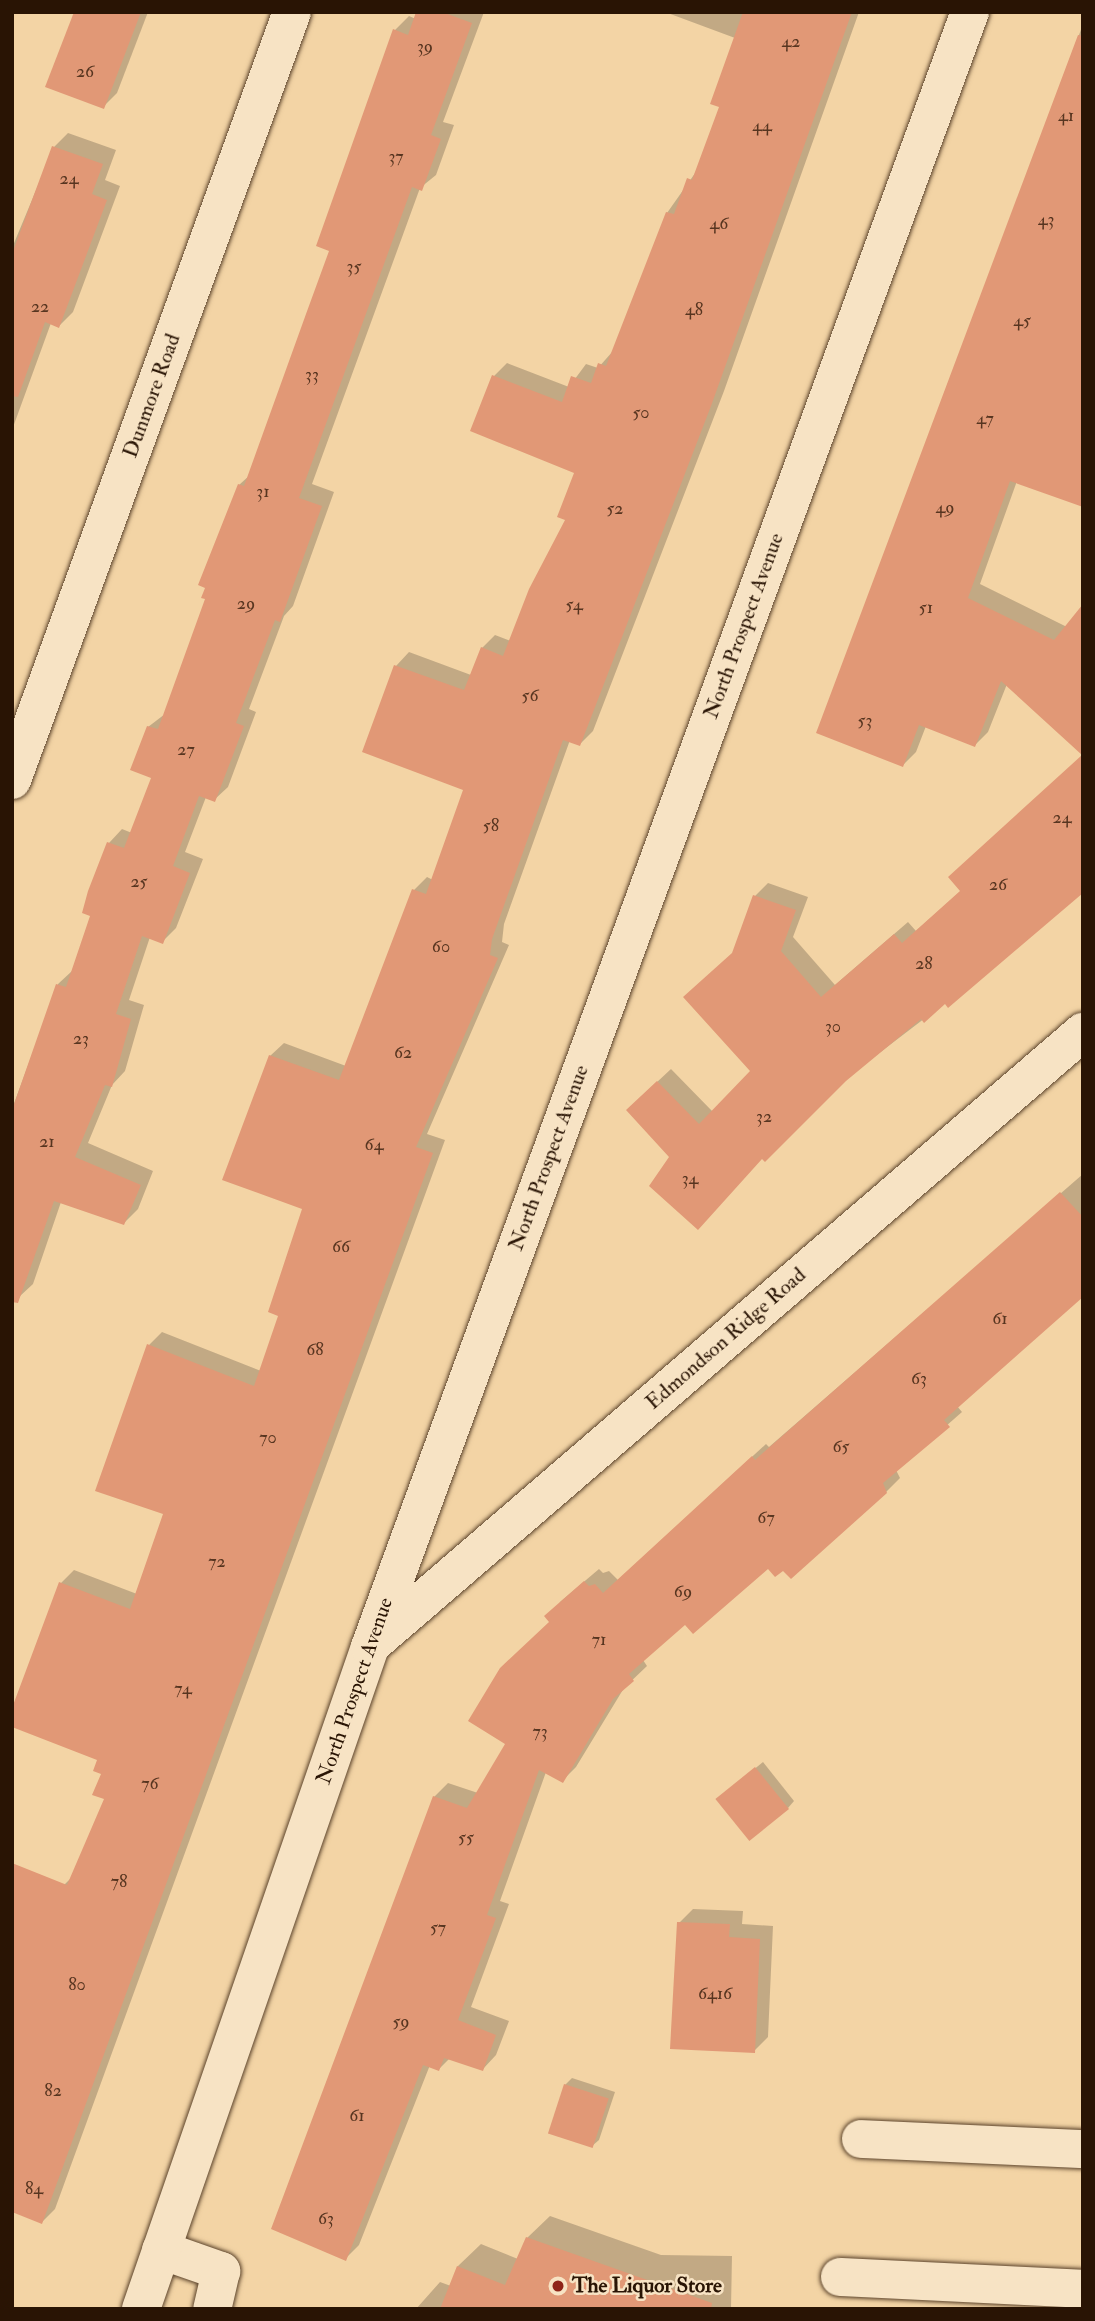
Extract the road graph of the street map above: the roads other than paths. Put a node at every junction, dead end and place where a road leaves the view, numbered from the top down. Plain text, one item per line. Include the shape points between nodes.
1 (292, 12) edge
2 (970, 12) edge
3 (12, 779) edge
4 (1083, 1032) edge
5 (370, 1647) junction
6 (861, 2139) dead end
7 (1083, 2149) edge
8 (161, 2250) junction
9 (840, 2277) dead end
10 (1083, 2289) edge
11 (141, 2309) edge
12 (212, 2309) edge

1 - 3 street, Dunmore Road
2 - 5 street, North Prospect Avenue
4 - 5 street, Edmondson Ridge Road
5 - 8 street, North Prospect Avenue
6 - 7 street
8 - 11 street, North Prospect Avenue
8 - 12 street via 222,2271
9 - 10 street

